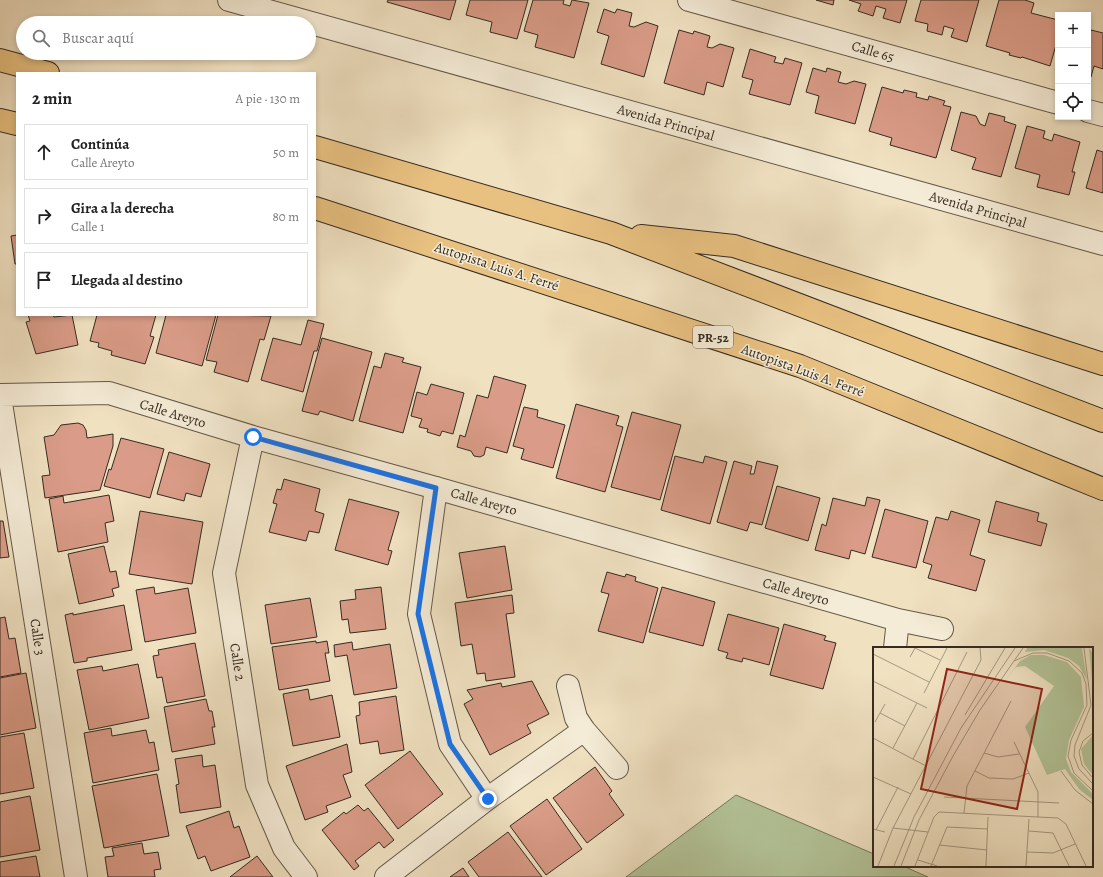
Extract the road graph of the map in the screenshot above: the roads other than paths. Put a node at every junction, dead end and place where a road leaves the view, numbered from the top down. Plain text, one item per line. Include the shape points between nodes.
1 (229, 0) edge
2 (689, 0) edge
3 (286, 16) edge
4 (316, 24) edge
5 (0, 60) edge
6 (44, 72) edge
7 (1055, 102) edge
8 (1091, 112) edge
9 (1103, 115) edge
10 (0, 120) edge
11 (16, 124) edge
12 (316, 147) edge
13 (316, 208) edge
14 (611, 233) junction
15 (1103, 244) edge
16 (1103, 364) edge
17 (0, 396) edge
18 (1103, 421) edge
19 (253, 437) junction
20 (436, 488) junction
21 (1103, 489) edge
22 (898, 620) junction
23 (942, 628) dead end
24 (895, 647) edge
25 (568, 686) dead end
26 (584, 730) junction
27 (617, 768) dead end
28 (488, 799) junction
29 (76, 877) edge
30 (306, 877) edge
31 (386, 877) edge

1 - 3 street, Avenida Principal
2 - 7 street, Calle 65
4 - 15 street, Avenida Principal
5 - 6 highway
8 - 9 street
10 - 11 highway
12 - 14 highway
13 - 21 highway, Autopista Luis A. Ferré / PR-52 via 800,366
14 - 16 highway via 734,246
14 - 18 highway
17 - 19 street, Calle Areyto via 109,393
17 - 29 street, Calle 3
19 - 20 street, Calle Areyto
19 - 30 street, Calle 2 via 224,573 257,785 284,848
20 - 22 street, Calle Areyto
20 - 28 street via 418,614 450,744
22 - 23 street, Calle Areyto
22 - 24 street
25 - 26 street via 576,718
26 - 27 street
26 - 28 street
28 - 31 street

